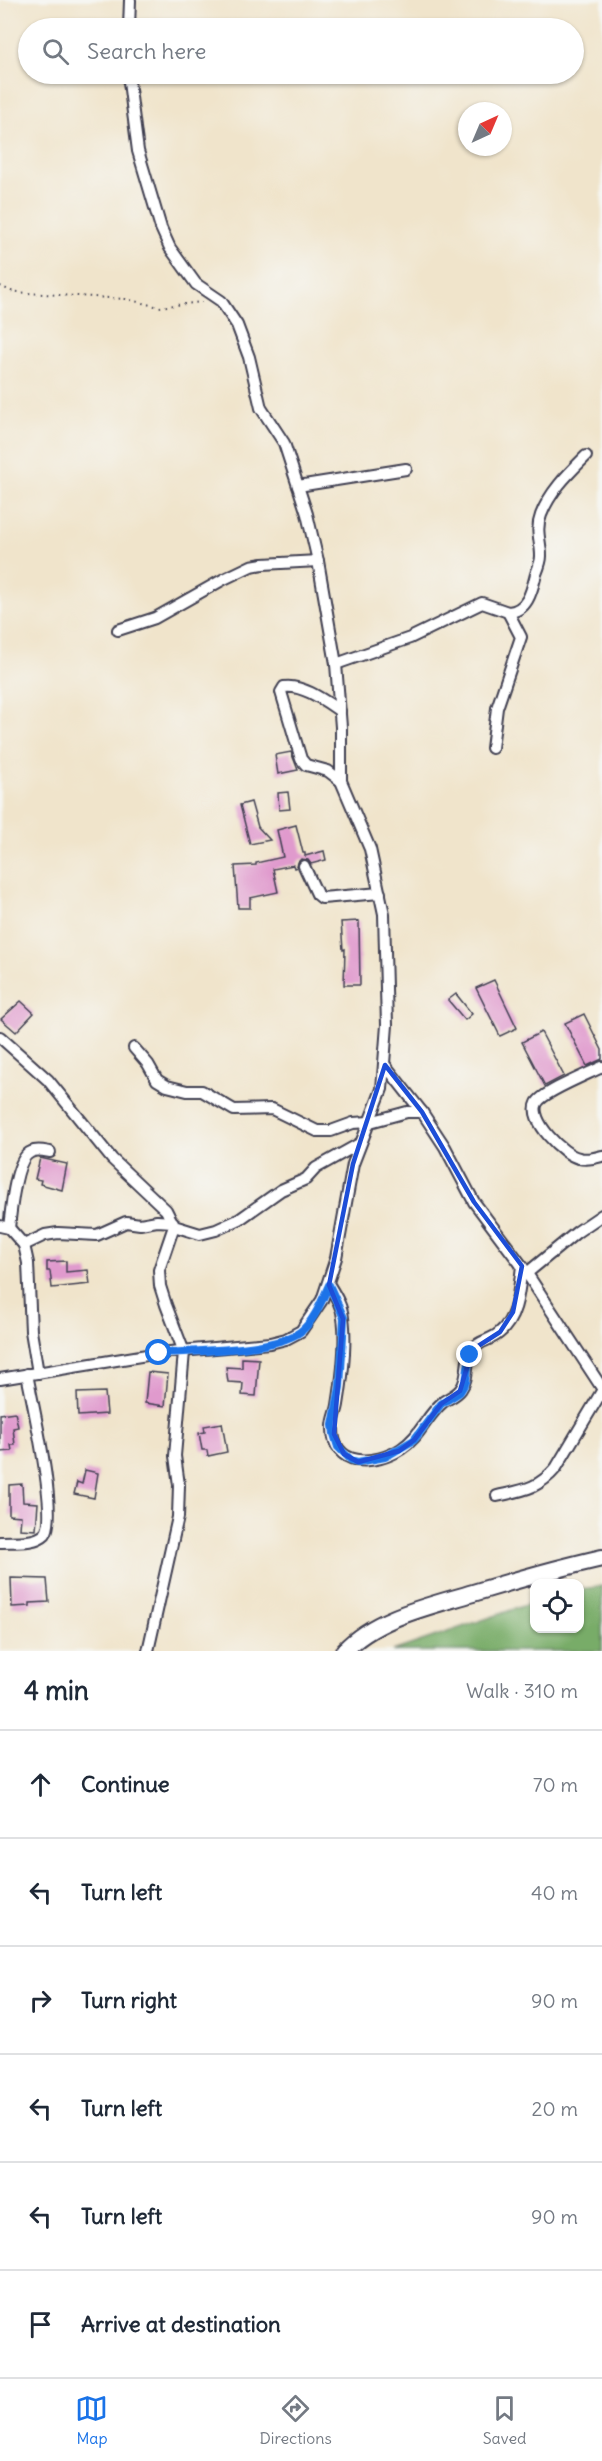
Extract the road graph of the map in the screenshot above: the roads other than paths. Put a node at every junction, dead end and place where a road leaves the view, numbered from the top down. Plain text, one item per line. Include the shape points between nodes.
1 (130, 0) edge
2 (129, 18) edge
3 (129, 84) edge
4 (586, 456) dead end
5 (406, 469) dead end
6 (298, 486) junction
7 (318, 561) junction
8 (508, 612) junction
9 (118, 630) dead end
10 (336, 664) junction
11 (339, 711) junction
12 (492, 748) dead end
13 (341, 781) junction
14 (304, 866) dead end
15 (380, 893) junction
16 (0, 1037) edge
17 (134, 1048) dead end
18 (385, 1065) junction
19 (602, 1067) edge
20 (422, 1112) junction
21 (370, 1122) junction
22 (359, 1144) junction
23 (50, 1152) dead end
24 (602, 1156) edge
25 (602, 1215) edge
26 (173, 1224) junction
27 (4, 1227) edge
28 (24, 1245) junction
29 (525, 1270) junction
30 (329, 1285) junction
31 (184, 1352) junction
32 (33, 1373) junction
33 (0, 1379) edge
34 (602, 1389) edge
35 (497, 1496) dead end
36 (0, 1542) edge
37 (602, 1558) edge
38 (148, 1651) edge
39 (344, 1651) edge

1 - 2 street
3 - 6 street via 138,151 161,228 196,284 221,301 237,325 261,408 284,443
4 - 8 street via 563,479 543,509 538,527 541,556 532,591 528,601
5 - 6 street
6 - 7 street
7 - 9 street via 251,566 155,618
7 - 10 street
8 - 10 street via 482,603 410,638
8 - 12 street via 521,637 497,708
10 - 11 street
11 - 13 street
11 - 13 street via 318,697 291,687 280,692 303,763 328,771
13 - 15 street via 370,849
14 - 15 street via 322,898
15 - 18 street via 386,938
16 - 26 street via 48,1080 112,1159 166,1210
17 - 21 street via 157,1080 167,1086 210,1094 234,1110 272,1109 317,1131
18 - 20 street
18 - 21 street via 382,1089
19 - 24 street via 552,1090 537,1101 534,1112 538,1123 569,1154 580,1159
20 - 21 street
20 - 29 street via 474,1202
21 - 22 street
22 - 26 street via 216,1230 200,1234
22 - 30 street
23 - 27 street via 38,1150 25,1156
25 - 29 street
26 - 28 street via 126,1222 97,1235 58,1233
26 - 31 street via 159,1270 160,1286
27 - 28 street
28 - 32 street
29 - 30 street via 513,1312 501,1332 472,1350 466,1382 460,1392 441,1404 414,1440 399,1451 358,1462 338,1447 334,1434 344,1318
29 - 34 street
30 - 31 street via 310,1321 286,1339
31 - 32 street
31 - 38 street via 175,1456 178,1517
32 - 33 street
32 - 36 street via 50,1500 49,1528 43,1536 32,1540
34 - 35 street via 546,1479 535,1487
37 - 39 highway via 405,1616 371,1629

